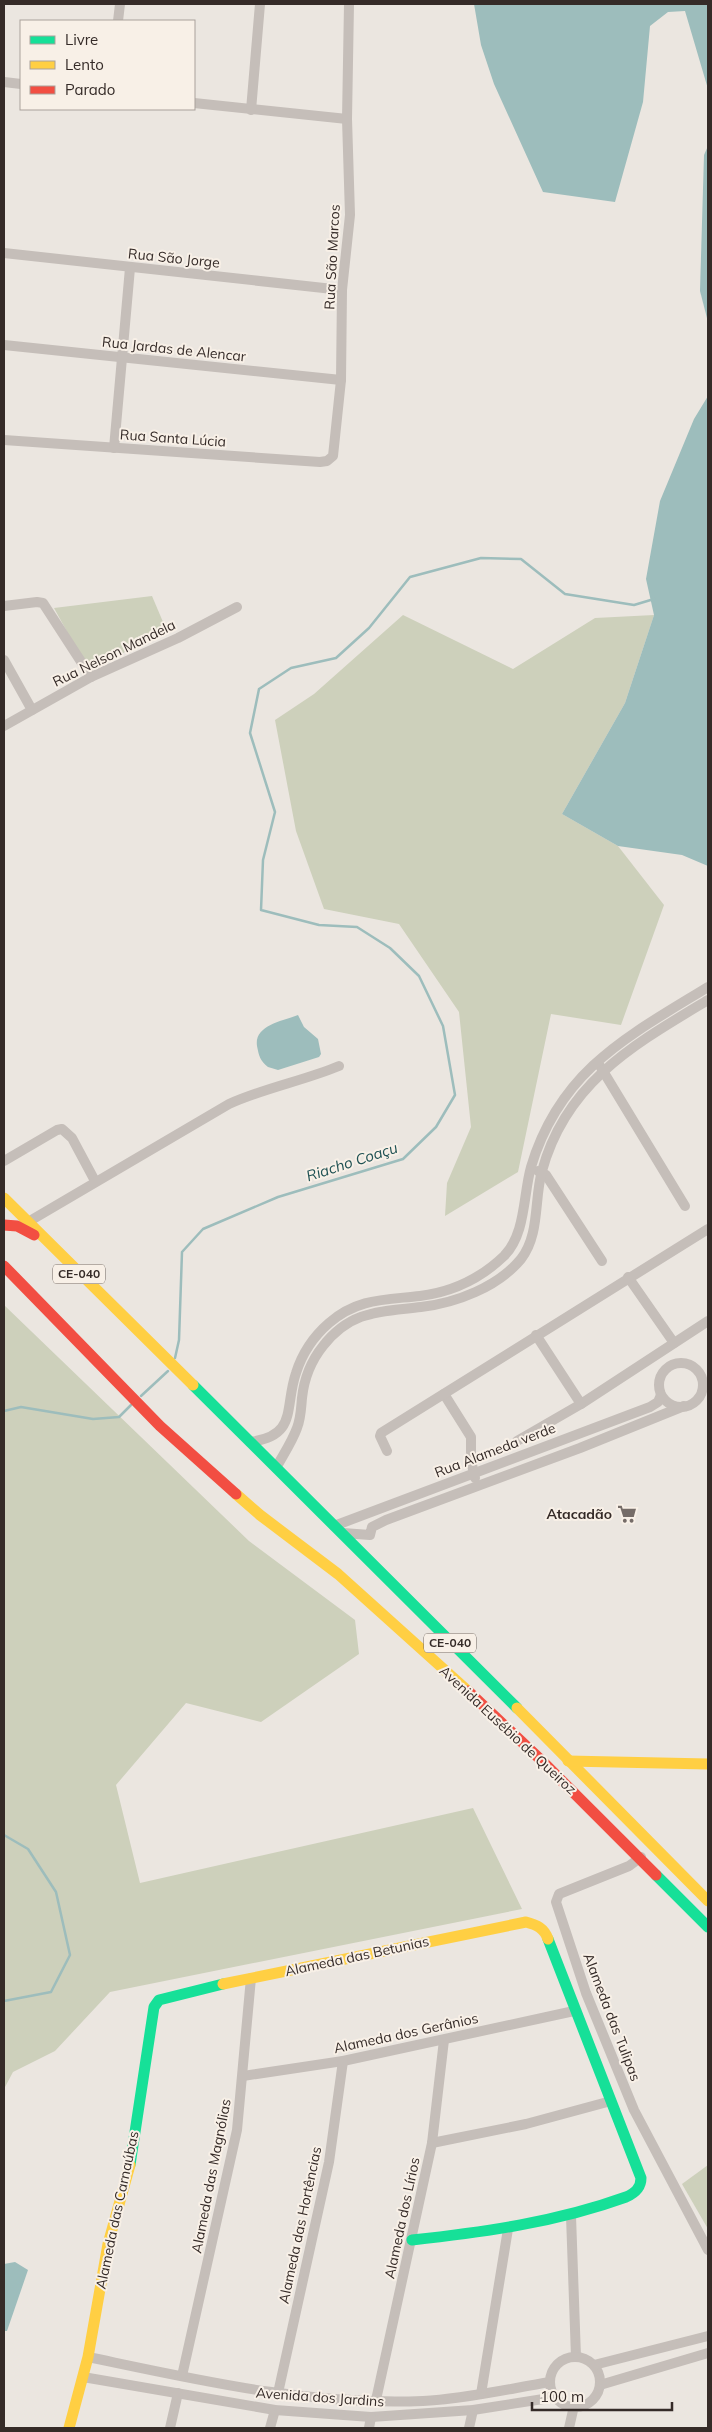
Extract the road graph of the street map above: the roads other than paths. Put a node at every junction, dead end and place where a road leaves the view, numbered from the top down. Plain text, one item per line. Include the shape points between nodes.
1 (120, 4) edge
2 (260, 4) edge
3 (349, 4) edge
4 (118, 20) edge
5 (4, 82) edge
6 (20, 84) edge
7 (195, 103) edge
8 (251, 110) junction
9 (347, 119) junction
10 (4, 253) edge
11 (130, 268) junction
12 (342, 290) junction
13 (4, 345) edge
14 (122, 358) junction
15 (341, 380) junction
16 (4, 440) edge
17 (114, 448) junction
18 (335, 451) joint
19 (4, 606) edge
20 (237, 607) dead end
21 (4, 660) edge
22 (91, 677) junction
23 (32, 710) junction
24 (4, 726) edge
25 (708, 987) edge
26 (708, 1000) edge
27 (597, 1061) junction
28 (339, 1066) dead end
29 (603, 1071) junction
30 (4, 1162) edge
31 (531, 1169) junction
32 (542, 1171) junction
33 (95, 1181) junction
34 (4, 1198) edge
35 (685, 1206) dead end
36 (28, 1222) junction
37 (520, 1222) junction
38 (534, 1224) junction
39 (4, 1225) edge
40 (708, 1229) edge
41 (516, 1237) junction
42 (531, 1242) junction
43 (50, 1245) junction
44 (503, 1256) junction
45 (4, 1258) edge
46 (602, 1261) dead end
47 (4, 1266) edge
48 (514, 1266) junction
49 (488, 1269) junction
50 (14, 1277) junction
51 (628, 1277) junction
52 (495, 1280) junction
53 (708, 1321) edge
54 (536, 1335) junction
55 (674, 1343) junction
56 (444, 1394) junction
57 (661, 1395) junction
58 (581, 1404) junction
59 (684, 1406) junction
60 (517, 1441) dead end
61 (250, 1442) junction
62 (387, 1450) dead end
63 (276, 1468) junction
64 (473, 1473) junction
65 (478, 1486) junction
66 (338, 1530) junction
67 (568, 1761) junction
68 (708, 1764) edge
69 (666, 1768) junction
70 (708, 1773) edge
71 (591, 1783) junction
72 (641, 1833) junction
73 (640, 1858) junction
74 (708, 1901) edge
75 (708, 1927) edge
76 (251, 1978) junction
77 (167, 1996) joint
78 (574, 2011) junction
79 (444, 2040) junction
80 (343, 2061) junction
81 (243, 2076) junction
82 (611, 2101) junction
83 (432, 2143) junction
84 (571, 2216) junction
85 (508, 2229) junction
86 (412, 2240) junction
87 (708, 2250) edge
88 (708, 2336) edge
89 (660, 2348) junction
90 (708, 2353) edge
91 (631, 2355) junction
92 (88, 2356) junction
93 (576, 2357) junction
94 (666, 2364) junction
95 (594, 2365) junction
96 (636, 2373) junction
97 (182, 2376) junction
98 (83, 2377) junction
99 (550, 2382) junction
100 (600, 2385) junction
101 (232, 2388) junction
102 (178, 2393) junction
103 (278, 2393) junction
104 (482, 2394) junction
105 (556, 2397) junction
106 (327, 2398) junction
107 (376, 2400) junction
108 (422, 2401) junction
109 (229, 2402) junction
110 (574, 2406) junction
111 (275, 2410) junction
112 (473, 2410) junction
113 (325, 2414) junction
114 (422, 2414) junction
115 (371, 2417) junction
116 (69, 2428) edge
117 (170, 2428) edge
118 (270, 2428) edge
119 (369, 2428) edge
120 (468, 2428) edge
121 (569, 2428) edge

1 - 4 street
2 - 8 street
3 - 9 street, Rua São Marcos
5 - 6 street
7 - 8 street
8 - 9 street
9 - 12 street, Rua São Marcos via 350,208
10 - 11 street, Rua São Jorge
11 - 12 street, Rua São Jorge
11 - 14 street
12 - 15 street, Rua São Marcos
13 - 14 street, Rua Jardas de Alencar
14 - 15 street, Rua Jardas de Alencar
14 - 17 street
15 - 18 street, Rua São Marcos
16 - 17 street, Rua Santa Lúcia
17 - 18 street, Rua Santa Lúcia via 320,462 330,459
19 - 22 street via 36,602 45,605
20 - 22 street, Rua Nelson Mandela
21 - 23 street
22 - 23 street, Rua Nelson Mandela
23 - 24 street, Rua Nelson Mandela
25 - 27 street via 628,1036
26 - 29 street via 634,1045
27 - 29 street
27 - 31 street via 575,1084 556,1112 540,1142
28 - 33 street via 229,1104
29 - 32 street via 565,1117
29 - 35 street
30 - 33 street via 62,1129 70,1136
31 - 32 street
31 - 37 street
32 - 38 street
32 - 46 street
33 - 36 street
34 - 36 main road, CE-040
36 - 43 main road, CE-040
37 - 38 street via 528,1220
37 - 41 street
38 - 42 street
39 - 43 main road via 16,1226
40 - 51 street
41 - 42 street
41 - 44 street
42 - 48 street
43 - 61 main road, Avenida Eusébio de Queiroz / CE-040
44 - 48 street
44 - 49 street
45 - 50 main road
47 - 50 main road, CE-040
48 - 52 street
49 - 52 street via 489,1276
49 - 61 street via 463,1285 448,1290 371,1301 339,1316 313,1340 300,1361 286,1424 272,1437
50 - 73 main road, Avenida Eusébio de Queiroz / CE-040 via 160,1426 260,1515 338,1574 409,1636
51 - 54 street
51 - 55 street
52 - 63 street via 467,1295 437,1304 374,1312 354,1319 337,1331 310,1365 298,1427
53 - 55 street
54 - 56 street
54 - 58 street
55 - 58 street
56 - 62 street via 381,1433
56 - 64 street via 471,1437
57 - 59 street via 667,1402
57 - 59 street via 659,1381 666,1369 679,1363 692,1366 701,1377 702,1391 694,1402
57 - 64 street, Rua Alameda verde via 658,1402 650,1407
58 - 60 street
59 - 65 street, Rua Alameda verde
61 - 63 main road, Avenida Eusébio de Queiroz / CE-040
63 - 66 main road, Avenida Eusébio de Queiroz / CE-040
64 - 65 street
64 - 66 street, Rua Alameda verde
65 - 66 street, Rua Alameda verde via 386,1520 372,1528 370,1535
66 - 67 main road, Avenida Eusébio de Queiroz / CE-040
67 - 69 main road
67 - 71 main road, Avenida Eusébio de Queiroz / CE-040
68 - 69 main road
69 - 70 main road
69 - 71 main road via 605,1770 596,1773
71 - 72 main road, Avenida Eusébio de Queiroz / CE-040
72 - 73 street via 645,1845
72 - 74 main road, Avenida Eusébio de Queiroz / CE-040
73 - 75 main road, Avenida Eusébio de Queiroz / CE-040
73 - 87 street, Alameda das Tulipas via 629,1866 560,1894 556,1902 586,1993 634,2110
76 - 77 main road, Alameda das Betunias
76 - 78 main road, Alameda das Betunias via 526,1922 537,1924 544,1931
76 - 81 street, Alameda das Magnólias
77 - 92 main road, Alameda das Carnaúbas via 154,2007 130,2164 108,2244
78 - 79 street, Alameda dos Gerânios
78 - 82 main road
79 - 80 street, Alameda dos Gerânios
79 - 83 street, Alameda dos Lírios
80 - 81 street, Alameda dos Gerânios
80 - 103 street, Alameda das Hortências via 329,2162
81 - 97 street, Alameda das Magnólias via 237,2130
82 - 83 street via 526,2124
82 - 84 main road via 641,2183 631,2194
83 - 86 street, Alameda dos Lírios
84 - 85 main road
84 - 93 street
85 - 86 main road
85 - 104 street
86 - 107 street, Alameda dos Lírios
88 - 89 street
89 - 91 street
89 - 94 street
90 - 94 street
91 - 95 street
91 - 96 street
92 - 97 street, Avenida dos Jardins
92 - 98 main road, Alameda das Carnaúbas
93 - 95 street
93 - 99 street via 561,2361
94 - 96 street
95 - 100 street
96 - 100 street
97 - 101 street, Avenida dos Jardins
98 - 102 street, Avenida dos Jardins
98 - 116 main road, Alameda das Carnaúbas
99 - 104 street, Avenida dos Jardins
99 - 105 street
100 - 110 street via 593,2398 581,2406
101 - 103 street, Avenida dos Jardins
101 - 109 street
102 - 109 street, Avenida dos Jardins
102 - 117 street
103 - 106 street, Avenida dos Jardins
104 - 108 street, Avenida dos Jardins
105 - 110 street
105 - 112 street, Avenida dos Jardins
106 - 107 street, Avenida dos Jardins
106 - 113 street
107 - 108 street, Avenida dos Jardins
108 - 114 street
109 - 111 street, Avenida dos Jardins
110 - 121 street
111 - 113 street, Avenida dos Jardins
111 - 118 street
112 - 114 street, Avenida dos Jardins
112 - 120 street
113 - 115 street, Avenida dos Jardins
114 - 115 street, Avenida dos Jardins
115 - 119 street

